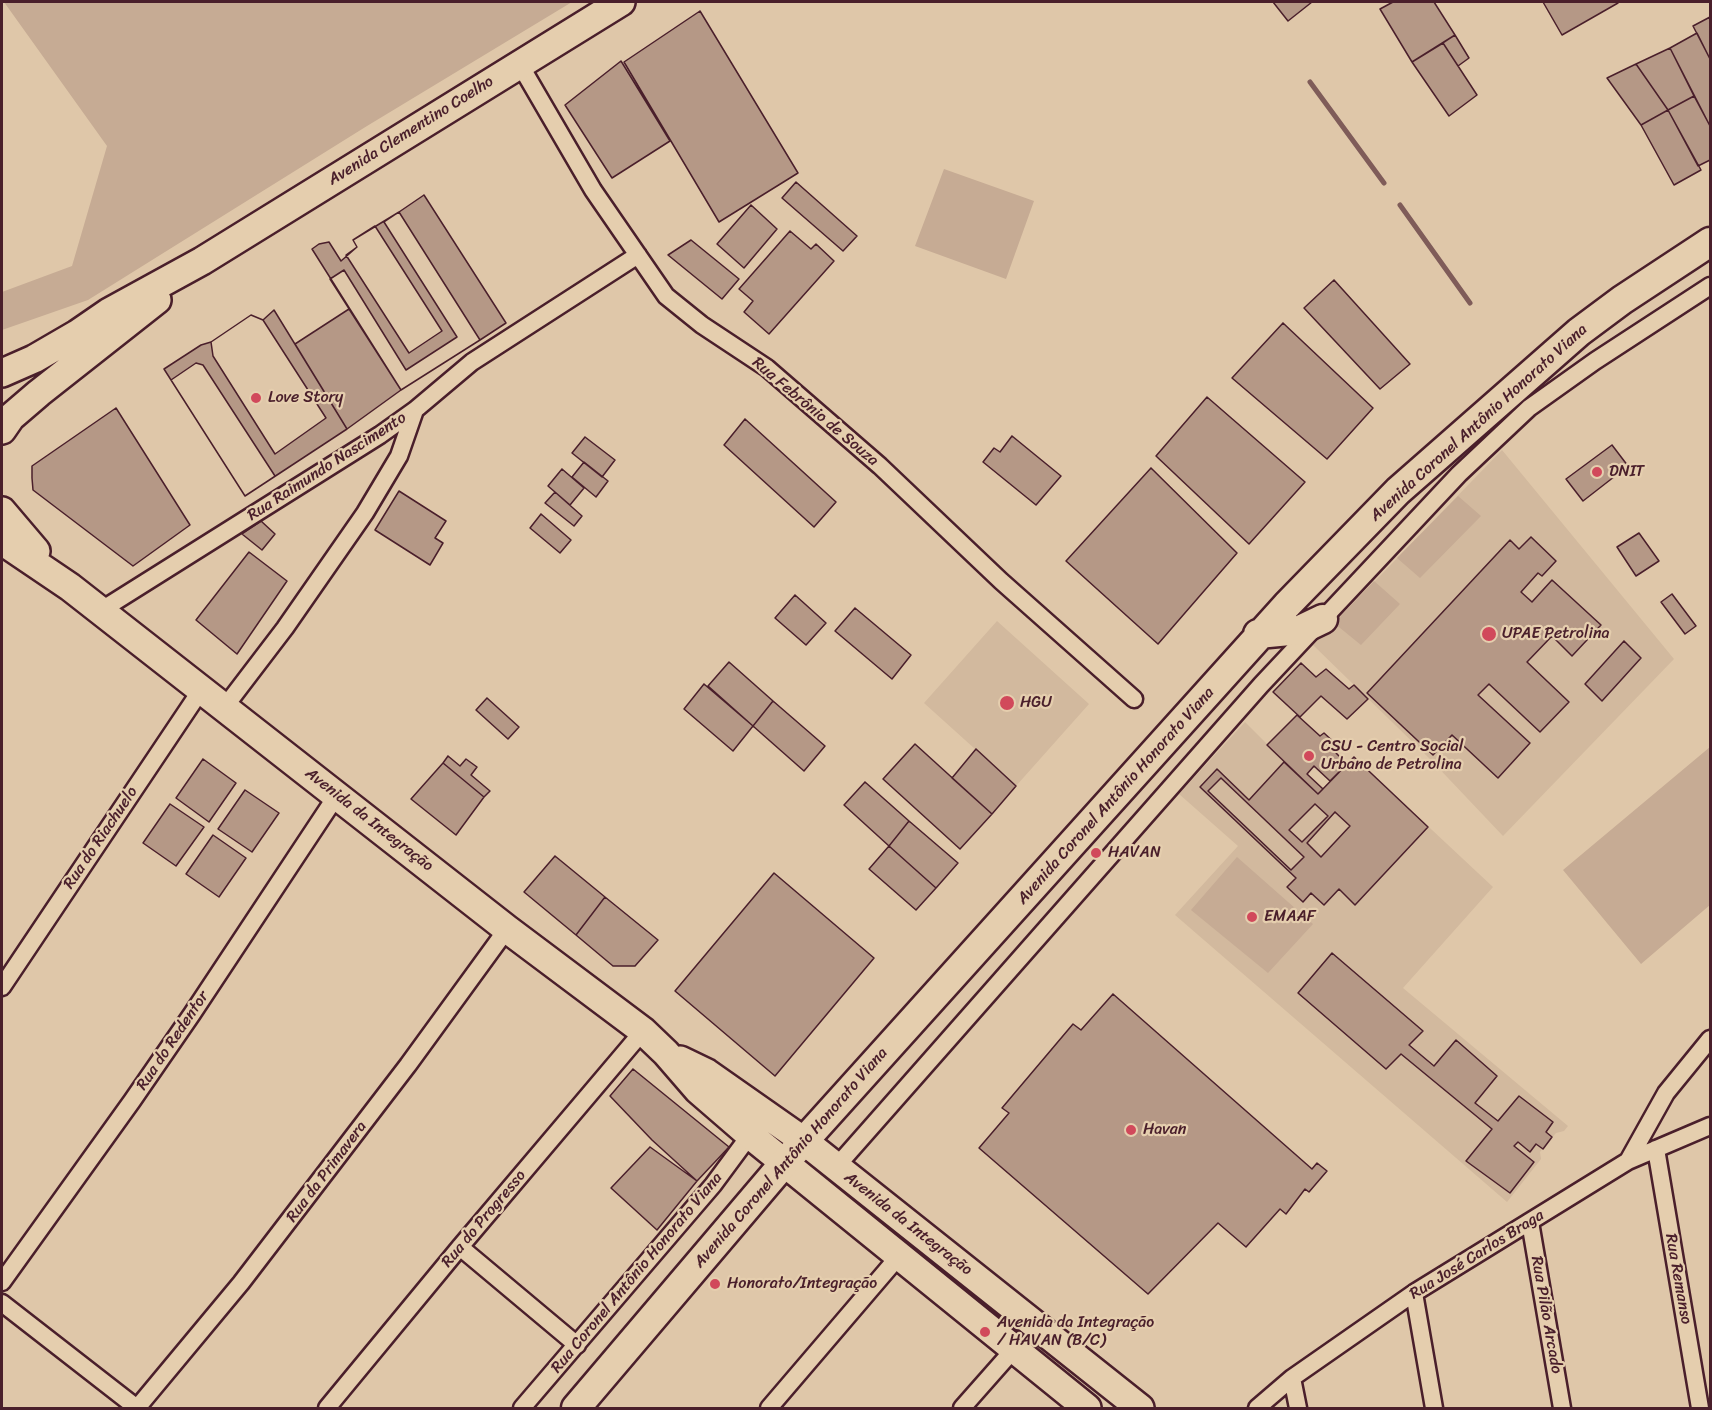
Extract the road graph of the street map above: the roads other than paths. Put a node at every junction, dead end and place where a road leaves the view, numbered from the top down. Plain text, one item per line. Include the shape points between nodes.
1 (621, 2) edge
2 (519, 63) junction
3 (1708, 245) edge
4 (638, 255) junction
5 (202, 261) junction
6 (1710, 286) edge
7 (2, 373) edge
8 (415, 410) junction
9 (2, 429) edge
10 (2, 511) edge
11 (2, 541) edge
12 (70, 587) junction
13 (100, 611) junction
14 (1323, 619) junction
15 (1258, 634) junction
16 (201, 690) junction
17 (1134, 699) dead end
18 (224, 708) junction
19 (337, 795) junction
20 (507, 929) junction
21 (2, 987) edge
22 (643, 1031) junction
23 (1710, 1039) edge
24 (666, 1053) junction
25 (1710, 1126) edge
26 (750, 1135) junction
27 (804, 1141) junction
28 (1656, 1149) junction
29 (1628, 1161) junction
30 (785, 1162) junction
31 (836, 1167) junction
32 (1530, 1222) junction
33 (460, 1247) junction
34 (899, 1256) junction
35 (2, 1282) edge
36 (1414, 1293) junction
37 (2, 1303) edge
38 (577, 1346) junction
39 (1015, 1348) junction
40 (1292, 1378) junction
41 (137, 1408) edge
42 (327, 1408) edge
43 (522, 1408) edge
44 (576, 1408) edge
45 (769, 1408) edge
46 (962, 1408) edge
47 (1087, 1408) edge
48 (1140, 1408) edge
49 (1257, 1408) edge
50 (1298, 1408) edge
51 (1434, 1408) edge
52 (1562, 1408) edge
53 (1700, 1408) edge

1 - 2 main road, Avenida Clementino Coelho
2 - 4 street, Rua Febrônio de Souza via 593,190
2 - 5 main road, Avenida Clementino Coelho
3 - 15 highway, Avenida Coronel Antônio Honorato Viana via 1579,332 1398,491
4 - 8 street, Rua Raimundo Nascimento via 472,362
4 - 17 street, Rua Febrônio de Souza via 666,296 767,368
5 - 7 main road, Avenida Clementino Coelho via 34,359
5 - 9 main road, Avenida Clementino Coelho via 11,417
6 - 14 street via 1529,408 1459,474
8 - 13 street, Rua Raimundo Nascimento
8 - 18 street via 399,456 365,513
10 - 12 main road, Avenida da Integração
11 - 12 main road, Avenida da Integração
12 - 13 main road, Avenida da Integração
13 - 16 main road, Avenida da Integração
14 - 15 highway via 1300,630
14 - 31 street via 1206,746
15 - 27 highway, Avenida Coronel Antônio Honorato Viana
16 - 18 main road, Avenida da Integração
16 - 21 street, Rua do Riachuelo
18 - 19 main road, Avenida da Integração
19 - 20 main road, Avenida da Integração
19 - 35 street, Rua do Redentor via 186,1024
20 - 22 main road, Avenida da Integração
20 - 41 street, Rua da Primavera via 242,1283
22 - 24 main road, Avenida da Integração
22 - 33 street, Rua do Progresso
23 - 29 street via 1666,1093
24 - 26 main road, Avenida da Integração via 698,1090
24 - 27 main road, Avenida da Integração via 707,1073
25 - 28 street, Rua José Carlos Braga
26 - 30 main road, Avenida da Integração
26 - 38 street, Rua Coronel Antônio Honorato Viana via 713,1185
27 - 30 highway, Avenida Coronel Antônio Honorato Viana
27 - 31 main road, Avenida da Integração
28 - 29 street, Rua José Carlos Braga
28 - 53 street, Rua Remanso
29 - 32 street, Rua José Carlos Braga
30 - 34 main road, Avenida da Integração
30 - 44 highway, Avenida Coronel Antônio Honorato Viana
31 - 48 main road, Avenida da Integração
32 - 36 street, Rua José Carlos Braga
32 - 52 street, Rua Pilão Arcado
33 - 38 street
33 - 42 street, Rua do Progresso
34 - 39 main road, Avenida da Integração
34 - 45 street
36 - 40 street, Rua José Carlos Braga
36 - 51 street
37 - 41 street
38 - 43 street, Rua Coronel Antônio Honorato Viana
39 - 46 street
39 - 47 main road, Avenida da Integração
40 - 49 street, Rua José Carlos Braga
40 - 50 street

